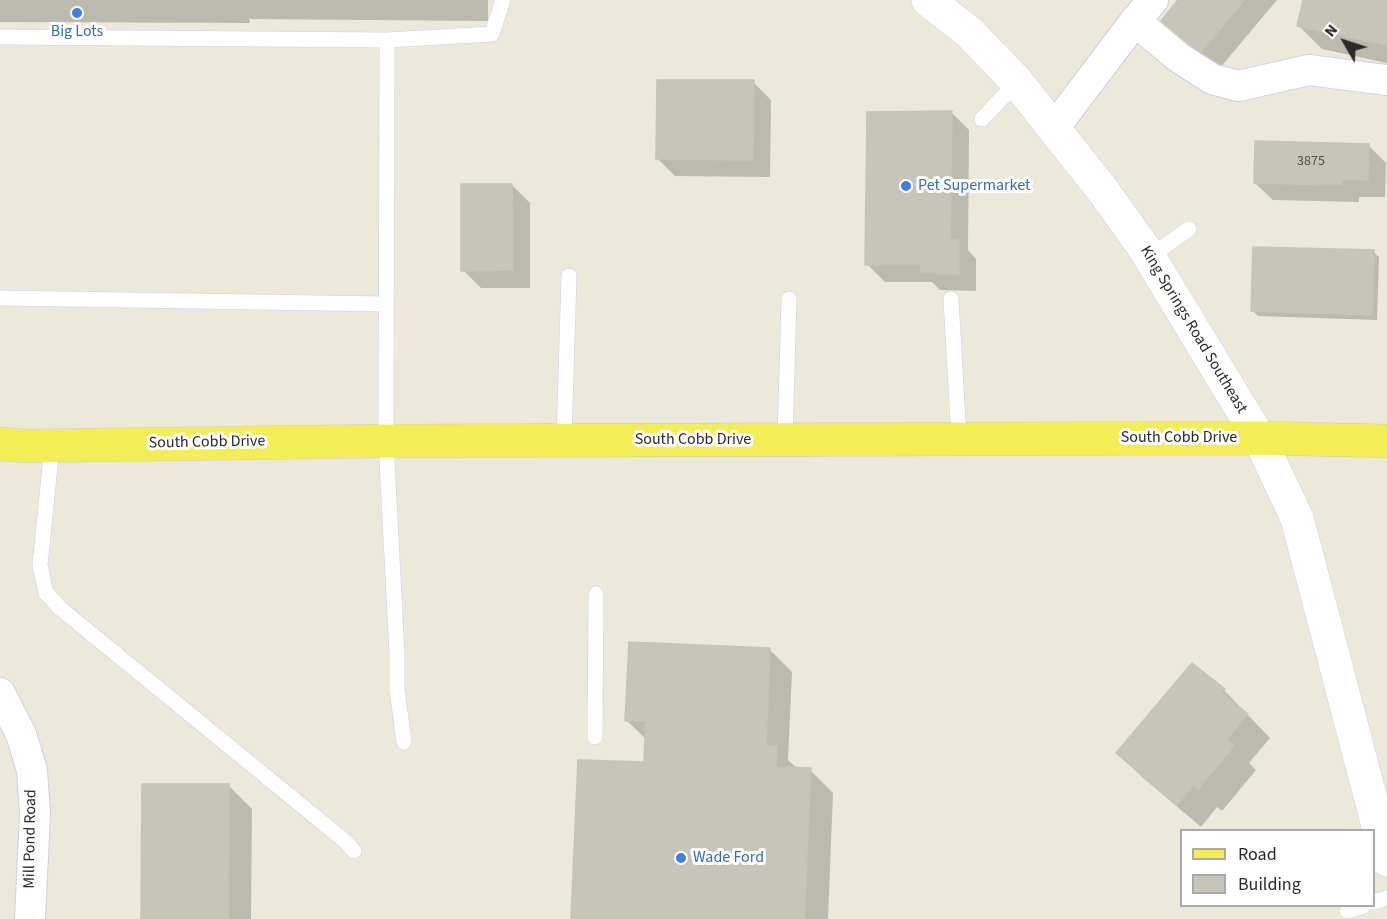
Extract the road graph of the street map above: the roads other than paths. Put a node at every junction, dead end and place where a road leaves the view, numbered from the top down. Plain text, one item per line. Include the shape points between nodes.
1 (503, 0) edge
2 (928, 0) edge
3 (1144, 10) edge
4 (0, 37) edge
5 (387, 40) junction
6 (1387, 80) edge
7 (1017, 82) junction
8 (982, 118) dead end
9 (1054, 128) junction
10 (1188, 229) dead end
11 (1149, 257) junction
12 (569, 276) dead end
13 (0, 298) edge
14 (789, 299) dead end
15 (951, 299) dead end
16 (386, 304) junction
17 (1259, 438) junction
18 (959, 439) junction
19 (564, 440) junction
20 (785, 440) junction
21 (386, 441) junction
22 (1387, 441) edge
23 (19, 449) edge
24 (596, 594) dead end
25 (0, 693) edge
26 (595, 738) dead end
27 (404, 742) dead end
28 (354, 851) dead end
29 (1387, 860) edge
30 (1361, 907) edge
31 (1347, 911) dead end
32 (30, 919) edge

1 - 5 lane via 492,34
2 - 7 street, King Springs Road Southeast via 970,33
3 - 6 street via 1178,57 1212,79 1238,86 1309,70
3 - 9 street
4 - 5 lane
5 - 16 lane
7 - 8 lane
7 - 9 street, King Springs Road Southeast
9 - 11 street, King Springs Road Southeast
10 - 11 lane
11 - 17 street, King Springs Road Southeast
12 - 19 lane
13 - 16 lane
14 - 20 lane
15 - 18 lane
16 - 21 lane
17 - 18 main road, South Cobb Drive
17 - 22 main road, South Cobb Drive
17 - 29 street, King Springs Road Southeast via 1298,518
18 - 20 main road, South Cobb Drive
19 - 20 main road, South Cobb Drive
19 - 21 main road, South Cobb Drive
21 - 23 main road, South Cobb Drive
21 - 27 lane via 397,689
23 - 28 lane via 46,593
24 - 26 lane
25 - 32 street, Mill Pond Road via 21,734 32,770 35,813
30 - 31 lane

